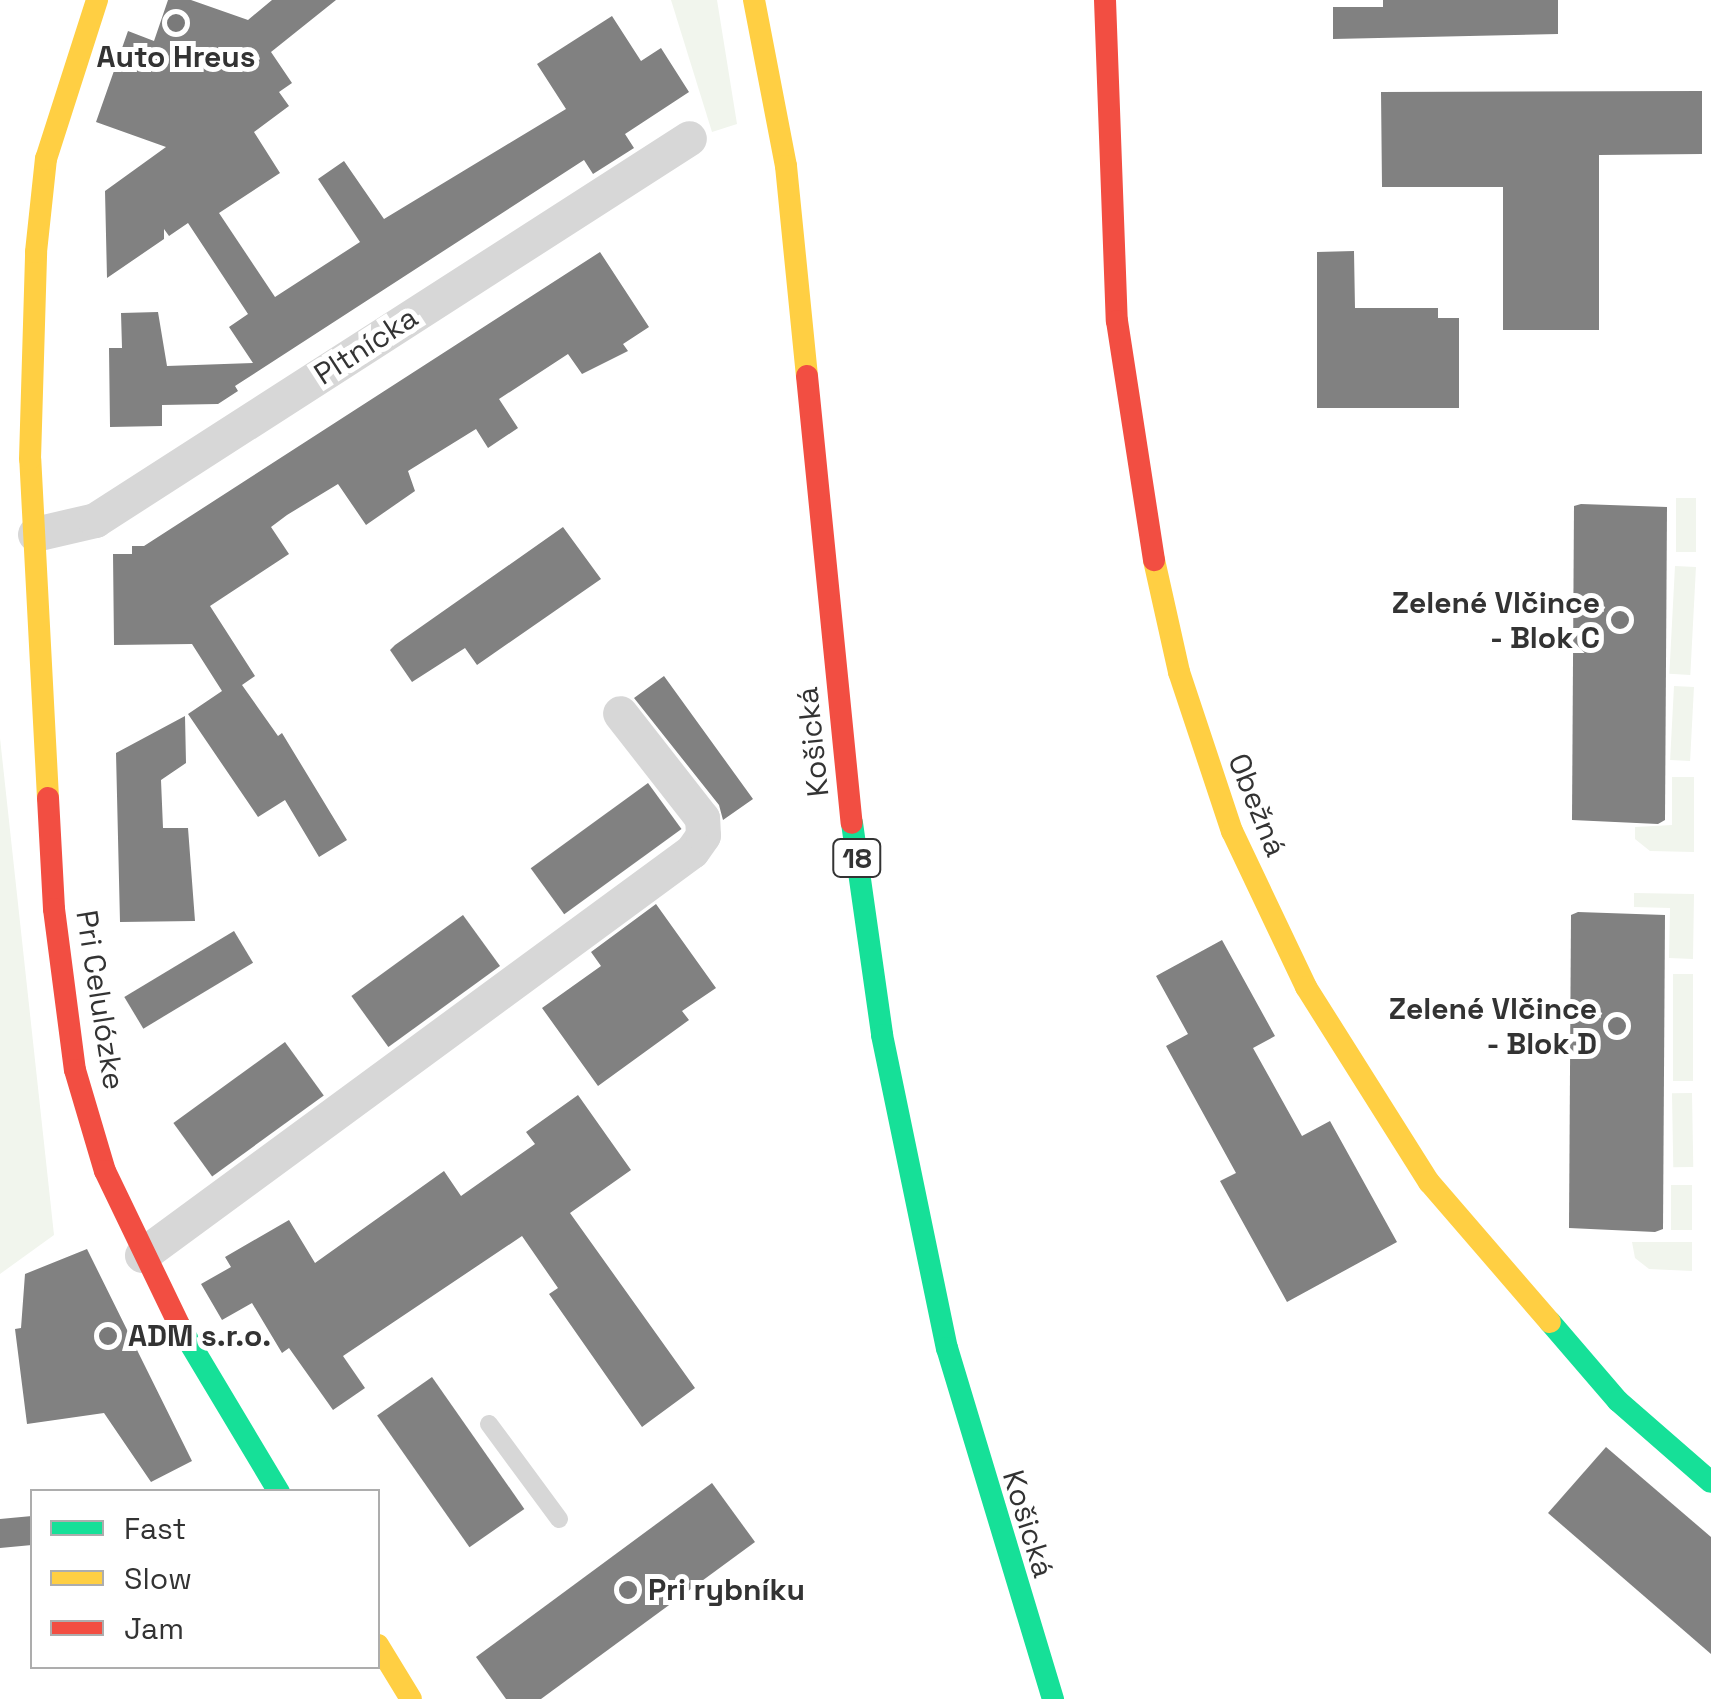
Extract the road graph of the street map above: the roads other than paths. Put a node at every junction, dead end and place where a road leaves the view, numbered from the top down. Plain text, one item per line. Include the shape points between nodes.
1 (98, 0) edge
2 (754, 0) edge
3 (1105, 0) edge
4 (689, 138) dead end
5 (15, 455) edge
6 (35, 534) junction
7 (620, 714) dead end
8 (142, 1255) junction
9 (488, 1424) dead end
10 (1706, 1468) edge
11 (277, 1489) edge
12 (560, 1519) dead end
13 (380, 1649) edge
14 (411, 1699) edge
15 (1054, 1699) edge

1 - 5 street, Pri Celulózke via 58,114 41,195
2 - 15 street, Košická / 18 via 786,166 851,814 885,1051 947,1348
3 - 10 street, Obežná via 1118,321 1139,489 1179,672 1232,831 1306,987 1428,1182 1618,1401
4 - 6 street, Pltnícka via 95,520
5 - 6 street, Pri Celulózke
6 - 8 street, Pri Celulózke via 54,909 75,1070 105,1171
7 - 8 street via 702,818 703,835 692,851
8 - 11 street, Pri Celulózke
9 - 12 lane
13 - 14 street

